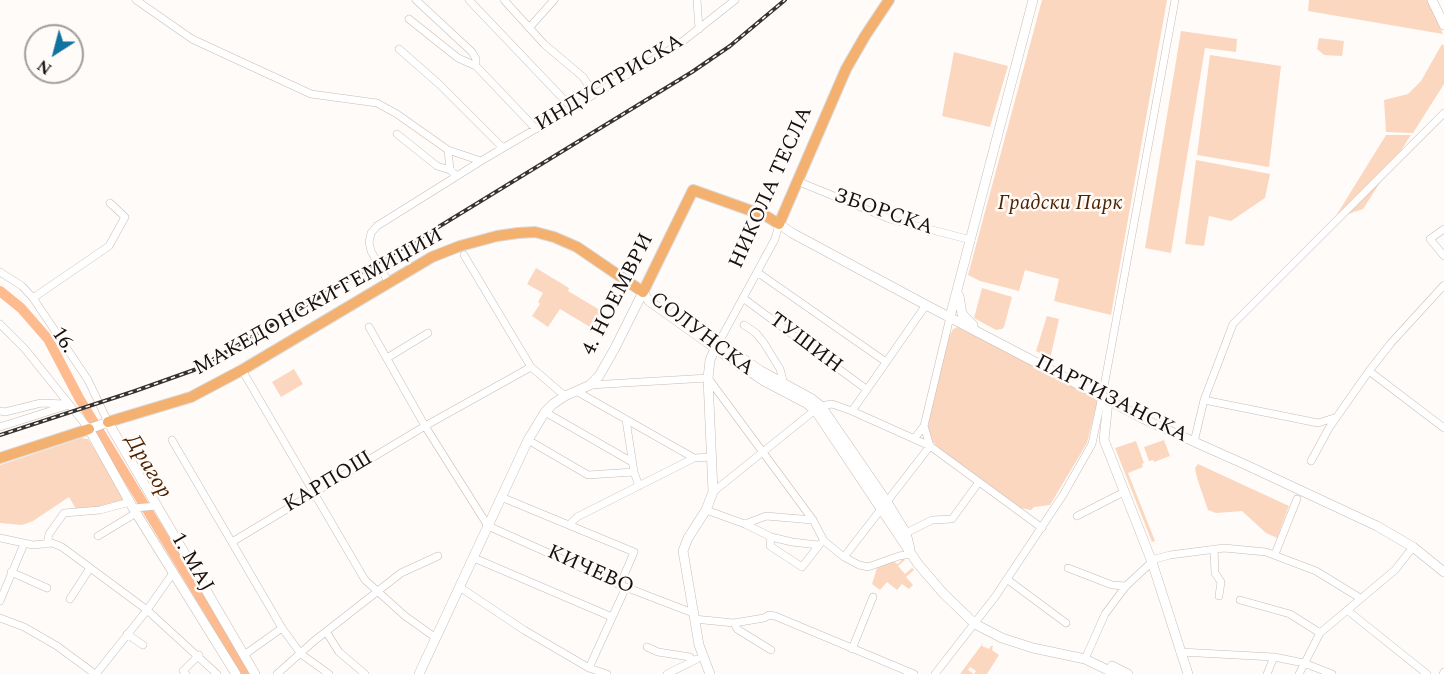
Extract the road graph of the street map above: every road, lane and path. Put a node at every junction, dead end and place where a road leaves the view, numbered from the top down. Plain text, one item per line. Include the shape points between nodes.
1 (136, 0) edge
2 (416, 0) edge
3 (469, 0) edge
4 (504, 0) edge
5 (554, 0) edge
6 (697, 0) edge
7 (735, 0) edge
8 (889, 0) edge
9 (1033, 0) edge
10 (1175, 0) edge
11 (1432, 0) edge
12 (409, 19) dead end
13 (1444, 25) edge
14 (529, 28) junction
15 (699, 28) junction
16 (399, 49) dead end
17 (476, 66) junction
18 (594, 94) junction
19 (572, 108) junction
20 (1444, 113) edge
21 (536, 129) junction
22 (397, 134) dead end
23 (503, 148) junction
24 (448, 150) junction
25 (481, 161) junction
26 (450, 170) junction
27 (457, 176) junction
28 (797, 181) junction
29 (110, 204) dead end
30 (779, 224) junction
31 (1444, 229) edge
32 (970, 240) junction
33 (464, 255) dead end
34 (1444, 256) edge
35 (0, 272) edge
36 (757, 272) junction
37 (389, 283) junction
38 (959, 285) junction
39 (1444, 285) edge
40 (643, 292) junction
41 (33, 298) junction
42 (743, 298) junction
43 (926, 305) junction
44 (950, 317) junction
45 (744, 325) dead end
46 (1, 326) edge
47 (369, 327) dead end
48 (428, 333) dead end
49 (989, 338) junction
50 (717, 345) junction
51 (387, 358) junction
52 (886, 362) junction
53 (531, 367) junction
54 (242, 370) junction
55 (1369, 371) junction
56 (708, 378) junction
57 (784, 384) junction
58 (590, 385) junction
59 (867, 390) junction
60 (576, 391) junction
61 (565, 396) junction
62 (1104, 398) junction
63 (1204, 400) junction
64 (69, 405) junction
65 (818, 408) junction
66 (0, 411) edge
67 (852, 411) junction
68 (545, 412) junction
69 (1336, 417) junction
70 (626, 420) junction
71 (108, 422) junction
72 (425, 426) junction
73 (924, 426) junction
74 (0, 427) edge
75 (1444, 428) edge
76 (89, 429) junction
77 (914, 439) junction
78 (172, 440) dead end
79 (528, 440) junction
80 (1194, 442) junction
81 (930, 446) junction
82 (763, 452) junction
83 (712, 457) junction
84 (0, 458) edge
85 (694, 458) junction
86 (1311, 460) dead end
87 (632, 462) junction
88 (634, 472) junction
89 (979, 482) junction
90 (639, 486) junction
91 (313, 492) junction
92 (713, 492) junction
93 (1124, 492) junction
94 (501, 497) junction
95 (1297, 499) dead end
96 (156, 506) junction
97 (885, 506) junction
98 (135, 508) junction
99 (706, 510) junction
100 (1077, 516) dead end
101 (813, 520) junction
102 (745, 524) junction
103 (569, 525) junction
104 (488, 526) junction
105 (1039, 526) junction
106 (906, 533) junction
107 (98, 536) dead end
108 (771, 537) junction
109 (0, 538) edge
110 (232, 542) junction
111 (821, 543) junction
112 (24, 544) junction
113 (46, 544) junction
114 (1413, 547) junction
115 (1214, 549) junction
116 (911, 554) junction
117 (1275, 554) junction
118 (438, 556) dead end
119 (844, 557) junction
120 (474, 558) junction
121 (1152, 562) junction
122 (90, 568) junction
123 (1068, 568) dead end
124 (11, 572) junction
125 (1444, 572) edge
126 (173, 573) junction
127 (1008, 580) junction
128 (623, 586) junction
129 (1126, 586) junction
130 (47, 588) dead end
131 (461, 588) junction
132 (377, 592) junction
133 (1219, 596) dead end
134 (873, 597) dead end
135 (1360, 598) junction
136 (70, 599) dead end
137 (1240, 600) dead end
138 (0, 601) edge
139 (147, 610) junction
140 (1347, 610) junction
141 (694, 616) junction
142 (612, 617) junction
143 (0, 618) edge
144 (734, 623) junction
145 (1066, 623) dead end
146 (975, 624) junction
147 (282, 628) junction
148 (327, 633) junction
149 (1320, 633) junction
150 (127, 634) junction
151 (436, 638) junction
152 (142, 645) dead end
153 (647, 647) dead end
154 (771, 650) dead end
155 (852, 650) junction
156 (1180, 652) junction
157 (301, 654) junction
158 (199, 655) junction
159 (244, 655) junction
160 (1086, 657) junction
161 (1274, 657) junction
162 (698, 659) junction
163 (1304, 663) junction
164 (589, 668) junction
165 (281, 673) edge
166 (95, 674) edge
167 (186, 674) edge
168 (218, 674) edge
169 (236, 674) edge
170 (255, 674) edge
171 (329, 674) edge
172 (366, 674) edge
173 (419, 674) edge
174 (607, 674) edge
175 (669, 674) edge
176 (710, 674) edge
177 (914, 674) edge
178 (935, 674) edge
179 (1116, 674) edge
180 (1128, 674) edge
181 (1188, 674) edge
182 (1267, 674) edge
183 (1299, 674) edge
184 (1332, 674) edge
185 (1427, 674) edge

1 - 24 street via 192,39 311,94 385,107
2 - 17 street via 472,52
3 - 19 street
4 - 14 street
5 - 14 street
6 - 15 street
7 - 15 street, ИНДУСТРИСКА
8 - 28 main road, НИКОЛА ТЕСЛА via 846,69
9 - 32 street
10 - 62 street
11 - 13 street
12 - 17 street via 458,58
14 - 18 street via 583,77
15 - 18 street, ИНДУСТРИСКА via 678,45
16 - 23 street
17 - 21 street
18 - 19 street, ИНДУСТРИСКА
19 - 21 street, ИНДУСТРИСКА
20 - 63 street via 1233,324
21 - 23 street, ИНДУСТРИСКА
22 - 26 street via 437,166
23 - 25 street, ИНДУСТРИСКА
24 - 25 street
24 - 26 street
25 - 27 street, ИНДУСТРИСКА
26 - 27 street
27 - 37 street, ИНДУСТРИСКА via 371,232 372,257
28 - 30 main road, НИКОЛА ТЕСЛА
28 - 32 street, ЗБОРСКА via 890,219
29 - 41 street via 124,217 109,246
30 - 36 street, НИКОЛА ТЕСЛА
30 - 40 main road, 4. НОЕМВРИ via 693,190
30 - 43 street, ПАРТИЗАНСКА
31 - 34 street via 1430,239
32 - 38 street
33 - 53 street
35 - 41 street, 16.
36 - 42 street, НИКОЛА ТЕСЛА
36 - 52 street
37 - 40 main road, МАКЕДОНСКИ ГЕМИЏИИ via 432,257 460,246 497,236 535,232 577,247
37 - 54 main road, МАКЕДОНСКИ ГЕМИЏИИ
38 - 44 street
38 - 49 street via 962,314
39 - 55 street
40 - 50 street, СОЛУНСКА
40 - 58 street, 4. НОЕМВРИ via 607,363
41 - 71 street, 16. via 88,380
42 - 50 street, НИКОЛА ТЕСЛА
42 - 59 street, ТУШИН
43 - 44 street, ПАРТИЗАНСКА
43 - 52 street
44 - 49 street, ПАРТИЗАНСКА
44 - 73 street
45 - 57 street via 764,343
46 - 64 street, 1. МАЈ via 25,349
47 - 51 street
48 - 51 street
49 - 62 street, ПАРТИЗАНСКА
50 - 56 street, НИКОЛА ТЕСЛА
50 - 57 street, СОЛУНСКА
50 - 65 street, СОЛУНСКА via 771,385
51 - 72 street
52 - 59 street
53 - 61 street
53 - 72 street, КАРПОШ
54 - 71 main road, МАКЕДОНСКИ ГЕМИЏИИ via 191,397
54 - 91 street
55 - 69 street
55 - 75 street
56 - 58 street
56 - 82 street
56 - 83 street, НИКОЛА ТЕСЛА
57 - 65 street, СОЛУНСКА via 812,399
58 - 60 street, 4. НОЕМВРИ
59 - 67 street
60 - 61 street, 4. НОЕМВРИ
60 - 70 street
61 - 68 street, 4. НОЕМВРИ
62 - 80 street, ПАРТИЗАНСКА
62 - 93 street via 1104,440
62 - 105 street via 1088,453
63 - 69 street via 1318,423
63 - 80 street
64 - 66 street via 41,403
64 - 74 street
64 - 76 street, 1. МАЈ
65 - 67 street via 837,405
65 - 82 street
65 - 97 street, СОЛУНСКА
67 - 77 street
68 - 79 street, 4. НОЕМВРИ
68 - 87 street
69 - 86 street
70 - 85 street
70 - 87 street
71 - 76 street
71 - 96 street, 1. МАЈ
72 - 91 street, КАРПОШ
72 - 104 street
73 - 77 street
73 - 81 street
76 - 84 main road
76 - 98 street, 1. МАЈ
77 - 81 street
78 - 110 street
79 - 88 street via 588,476
79 - 94 street, 4. НОЕМВРИ
80 - 114 street, ПАРТИЗАНСКА via 1361,518
81 - 89 street
81 - 97 street
82 - 92 street
82 - 101 street
83 - 85 street
83 - 92 street, НИКОЛА ТЕСЛА
85 - 90 street
87 - 88 street
88 - 90 street
89 - 105 street
89 - 106 street via 952,519 932,520
90 - 103 street via 577,517
91 - 110 street, КАРПОШ
91 - 132 street via 365,580
92 - 99 street, НИКОЛА ТЕСЛА
93 - 100 street
93 - 121 street
94 - 103 street
94 - 104 street, 4. НОЕМВРИ
95 - 117 street
96 - 98 street
96 - 159 street, 1. МАЈ
97 - 106 street, СОЛУНСКА
97 - 116 street, СОЛУНСКА
97 - 119 street
98 - 107 street
98 - 113 street via 63,513 48,534
98 - 126 street, 1. МАЈ
99 - 102 street
99 - 141 street, НИКОЛА ТЕСЛА via 684,548
101 - 102 street via 766,516
101 - 111 street
102 - 108 street
103 - 128 street via 634,552
104 - 120 street, 4. НОЕМВРИ
104 - 128 street, КИЧЕВО
105 - 127 street
106 - 116 street, СОЛУНСКА
108 - 111 street via 792,543
108 - 111 street via 770,546 802,567
109 - 112 street
110 - 147 street
111 - 119 street
112 - 113 street
112 - 124 street
113 - 122 street via 62,547
114 - 125 street, ПАРТИЗАНСКА
114 - 135 street via 1395,570
115 - 117 street via 1236,547
115 - 121 street via 1170,555
115 - 133 street via 1215,573 1221,582
116 - 119 street via 868,567
116 - 146 street, СОЛУНСКА
117 - 135 street via 1316,571
118 - 132 street via 401,573
120 - 131 street, 4. НОЕМВРИ
120 - 142 street
121 - 129 street
121 - 156 street
122 - 136 street
122 - 139 street
123 - 129 street via 1102,582
124 - 130 street
124 - 138 street
126 - 139 street
126 - 169 street, 1. МАЈ
127 - 145 street
127 - 146 street
128 - 141 street, КИЧЕВО
128 - 142 street
129 - 160 street via 1105,614
131 - 151 street, 4. НОЕМВРИ
131 - 164 street
132 - 148 street
132 - 151 street
134 - 155 street
135 - 140 street
137 - 149 street via 1290,614
139 - 150 street
139 - 158 street
140 - 149 street
140 - 185 street
141 - 144 street, КИЧЕВО
141 - 162 street, НИКОЛА ТЕСЛА
142 - 164 street
143 - 166 street via 57,646
144 - 154 street via 737,629
144 - 155 street, КИЧЕВО via 775,616
146 - 160 street, СОЛУНСКА via 1017,643
146 - 178 street
147 - 157 street
147 - 159 street
148 - 157 street
148 - 172 street via 339,652
149 - 163 street
150 - 152 street
150 - 166 street
151 - 173 street, 4. НОЕМВРИ
153 - 162 street
155 - 177 street, КИЧЕВО
156 - 161 street
156 - 181 street
157 - 165 street
157 - 171 street
158 - 167 street via 183,671
158 - 168 street
159 - 170 street, 1. МАЈ
160 - 179 street
160 - 180 street, СОЛУНСКА
161 - 163 street
161 - 182 street
162 - 175 street
162 - 176 street, НИКОЛА ТЕСЛА
163 - 183 street
163 - 184 street
164 - 174 street

